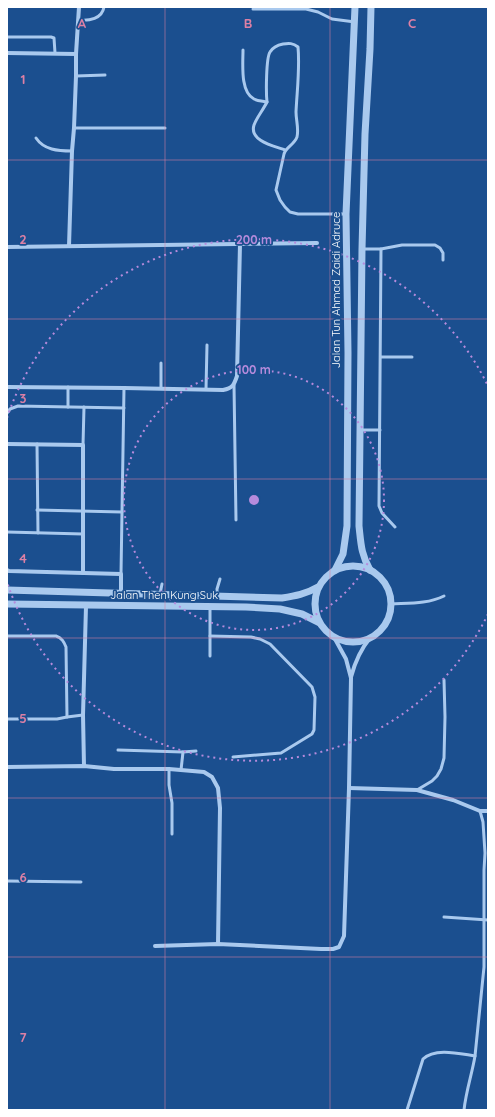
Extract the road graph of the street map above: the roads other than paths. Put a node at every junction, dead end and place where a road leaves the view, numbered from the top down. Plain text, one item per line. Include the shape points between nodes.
1 (80, 7) edge
2 (104, 7) edge
3 (355, 7) edge
4 (371, 7) edge
5 (253, 9) dead end
6 (79, 20) junction
7 (355, 22) junction
8 (7, 37) edge
9 (243, 50) dead end
10 (7, 52) edge
11 (55, 53) junction
12 (76, 54) junction
13 (106, 75) dead end
14 (76, 76) junction
15 (267, 102) junction
16 (74, 128) junction
17 (165, 128) dead end
18 (36, 138) dead end
19 (285, 150) junction
20 (72, 152) junction
21 (346, 214) junction
22 (317, 243) dead end
23 (240, 244) junction
24 (69, 246) junction
25 (7, 247) edge
26 (362, 249) junction
27 (381, 249) junction
28 (443, 260) dead end
29 (207, 345) dead end
30 (381, 357) junction
31 (412, 357) dead end
32 (161, 363) dead end
33 (234, 385) junction
34 (7, 387) edge
35 (68, 387) junction
36 (124, 388) junction
37 (161, 388) junction
38 (206, 389) junction
39 (68, 407) junction
40 (84, 408) junction
41 (124, 408) junction
42 (7, 413) edge
43 (360, 430) junction
44 (380, 430) junction
45 (7, 444) edge
46 (37, 444) junction
47 (83, 445) junction
48 (37, 510) junction
49 (83, 511) junction
50 (122, 512) junction
51 (236, 520) dead end
52 (395, 527) dead end
53 (7, 532) edge
54 (38, 533) junction
55 (83, 534) junction
56 (7, 570) edge
57 (335, 570) junction
58 (370, 570) junction
59 (83, 573) junction
60 (122, 574) junction
61 (220, 579) dead end
62 (162, 584) dead end
63 (318, 587) junction
64 (7, 590) edge
65 (121, 593) junction
66 (160, 594) junction
67 (217, 596) junction
68 (444, 596) dead end
69 (7, 604) edge
70 (391, 604) junction
71 (86, 606) junction
72 (210, 606) junction
73 (318, 622) junction
74 (7, 636) edge
75 (210, 636) junction
76 (335, 638) junction
77 (370, 638) junction
78 (210, 656) dead end
79 (351, 678) junction
80 (444, 680) dead end
81 (83, 715) junction
82 (67, 717) junction
83 (7, 719) edge
84 (118, 750) dead end
85 (196, 751) dead end
86 (183, 752) junction
87 (233, 756) dead end
88 (84, 766) junction
89 (7, 768) edge
90 (169, 769) junction
91 (181, 770) junction
92 (349, 788) junction
93 (417, 790) junction
94 (480, 811) junction
95 (488, 811) edge
96 (172, 834) dead end
97 (7, 881) edge
98 (81, 882) dead end
99 (444, 917) dead end
100 (486, 920) edge
101 (218, 944) junction
102 (156, 946) dead end
103 (476, 1056) junction
104 (408, 1110) edge
105 (464, 1110) edge

1 - 6 street
2 - 6 lane via 94,19
3 - 7 street, Jalan Tun Ahmad Zaidi Adruce
4 - 26 street
5 - 7 lane via 306,9 332,19
6 - 12 street
7 - 21 street, Jalan Tun Ahmad Zaidi Adruce
8 - 11 lane via 51,37 54,38
9 - 15 lane via 243,76 247,92 258,101
10 - 11 street
11 - 12 street
12 - 14 street
13 - 14 lane
14 - 16 street
15 - 19 lane via 255,124 254,133 262,142
15 - 19 lane via 269,53 281,44 293,44 298,47 298,132 292,145
16 - 17 lane
16 - 20 street
18 - 20 lane via 45,146 57,151
19 - 21 lane via 276,190 285,208 298,214
20 - 24 street
21 - 57 street, Jalan Tun Ahmad Zaidi Adruce via 347,526 343,554
22 - 23 street
23 - 24 street
23 - 33 street via 237,376
24 - 25 street
26 - 27 lane
26 - 43 street
27 - 28 lane via 402,245 435,245 440,248
27 - 30 lane
29 - 38 lane
30 - 31 lane
30 - 44 lane
32 - 37 lane
33 - 38 street via 223,390
33 - 51 lane
34 - 35 street
35 - 36 street
35 - 39 lane
36 - 37 street
36 - 41 lane
37 - 38 street
39 - 40 lane
39 - 42 lane via 18,406
40 - 41 lane
40 - 47 lane
41 - 50 lane
43 - 44 lane
43 - 58 street via 359,526 361,548
44 - 52 lane via 379,506
45 - 46 street
46 - 47 street
46 - 48 lane
47 - 49 street
48 - 49 lane
48 - 54 lane
49 - 50 lane
49 - 55 street
50 - 60 lane
53 - 54 lane
54 - 55 lane
55 - 59 street
56 - 59 street
57 - 58 street via 346,566
57 - 63 street via 325,577
58 - 70 street via 386,584
59 - 60 street
60 - 65 street
61 - 67 lane
62 - 66 lane
63 - 67 street, Jalan Then Kung Suk via 309,592 282,598
63 - 73 street via 314,604
64 - 65 street, Jalan Then Kung Suk
65 - 66 street, Jalan Then Kung Suk
66 - 67 street, Jalan Then Kung Suk
68 - 70 lane via 428,602
69 - 71 street, Jalan Then Kung Suk
70 - 77 street via 386,624
71 - 72 street, Jalan Then Kung Suk
71 - 81 street
72 - 73 street, Jalan Then Kung Suk via 280,609 302,614
72 - 75 lane
73 - 76 street
74 - 82 lane via 56,636 63,640 66,648
75 - 78 lane
75 - 87 lane via 260,639 270,644 312,687 315,697 312,734 281,753
76 - 77 street via 359,642
76 - 79 street via 346,659
77 - 79 street via 360,652
79 - 92 street
80 - 93 lane via 444,758 437,776
81 - 82 lane
81 - 88 street
82 - 83 lane
84 - 86 lane
85 - 86 lane
86 - 91 lane
88 - 89 street
88 - 90 street
90 - 91 street
90 - 96 lane
91 - 101 street via 204,772 212,777 218,788
92 - 93 street
92 - 101 street via 344,936 339,947 321,949
93 - 94 street
94 - 95 street
94 - 100 lane via 485,853
97 - 98 lane
99 - 100 lane
100 - 103 lane
101 - 102 street
103 - 104 lane via 435,1052 426,1056
103 - 105 lane

